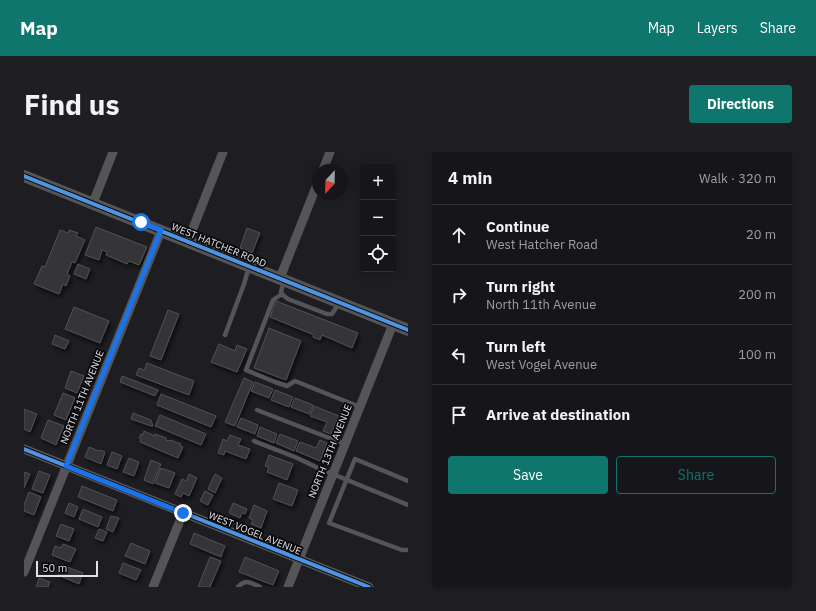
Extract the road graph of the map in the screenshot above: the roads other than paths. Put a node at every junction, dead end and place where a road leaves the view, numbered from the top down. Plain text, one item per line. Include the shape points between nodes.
1 (113, 152) edge
2 (223, 152) edge
3 (330, 152) edge
4 (325, 164) edge
5 (24, 176) edge
6 (312, 198) edge
7 (93, 203) junction
8 (161, 230) junction
9 (188, 241) junction
10 (249, 266) junction
11 (282, 279) junction
12 (282, 294) junction
13 (340, 302) junction
14 (393, 324) junction
15 (408, 330) edge
16 (225, 335) dead end
17 (360, 407) junction
18 (257, 410) dead end
19 (254, 441) dead end
20 (345, 444) junction
21 (24, 449) edge
22 (66, 466) junction
23 (332, 475) junction
24 (346, 480) junction
25 (408, 481) edge
26 (408, 505) edge
27 (183, 513) junction
28 (408, 550) edge
29 (299, 559) junction
30 (24, 572) edge
31 (153, 587) edge
32 (238, 587) edge
33 (260, 587) edge
34 (288, 587) edge
35 (369, 587) edge

1 - 7 street
2 - 9 street
3 - 4 street
5 - 7 street, WEST HATCHER ROAD
6 - 11 street
7 - 8 street, WEST HATCHER ROAD
8 - 9 street, WEST HATCHER ROAD
8 - 22 street, NORTH 11TH AVENUE
9 - 10 street, WEST HATCHER ROAD
10 - 11 street, WEST HATCHER ROAD
10 - 16 lane
11 - 12 lane
11 - 13 street, WEST HATCHER ROAD
12 - 13 lane via 288,299 327,314 332,314
12 - 17 lane via 273,300 246,370 287,386 295,381
13 - 14 street, WEST HATCHER ROAD
14 - 15 street, WEST HATCHER ROAD
14 - 17 street, NORTH 13TH AVENUE
17 - 20 street, NORTH 13TH AVENUE
18 - 20 lane
19 - 23 lane
20 - 23 street, NORTH 13TH AVENUE
21 - 22 street, WEST VOGEL AVENUE
22 - 27 street, WEST VOGEL AVENUE
22 - 30 street, NORTH 11TH AVENUE
23 - 24 lane
23 - 29 street, NORTH 13TH AVENUE
24 - 25 lane via 356,459
24 - 26 lane
24 - 28 lane via 329,523
27 - 29 street, WEST VOGEL AVENUE
27 - 31 street
29 - 34 street, NORTH 13TH AVENUE
29 - 35 street, WEST VOGEL AVENUE
32 - 33 lane via 247,582

